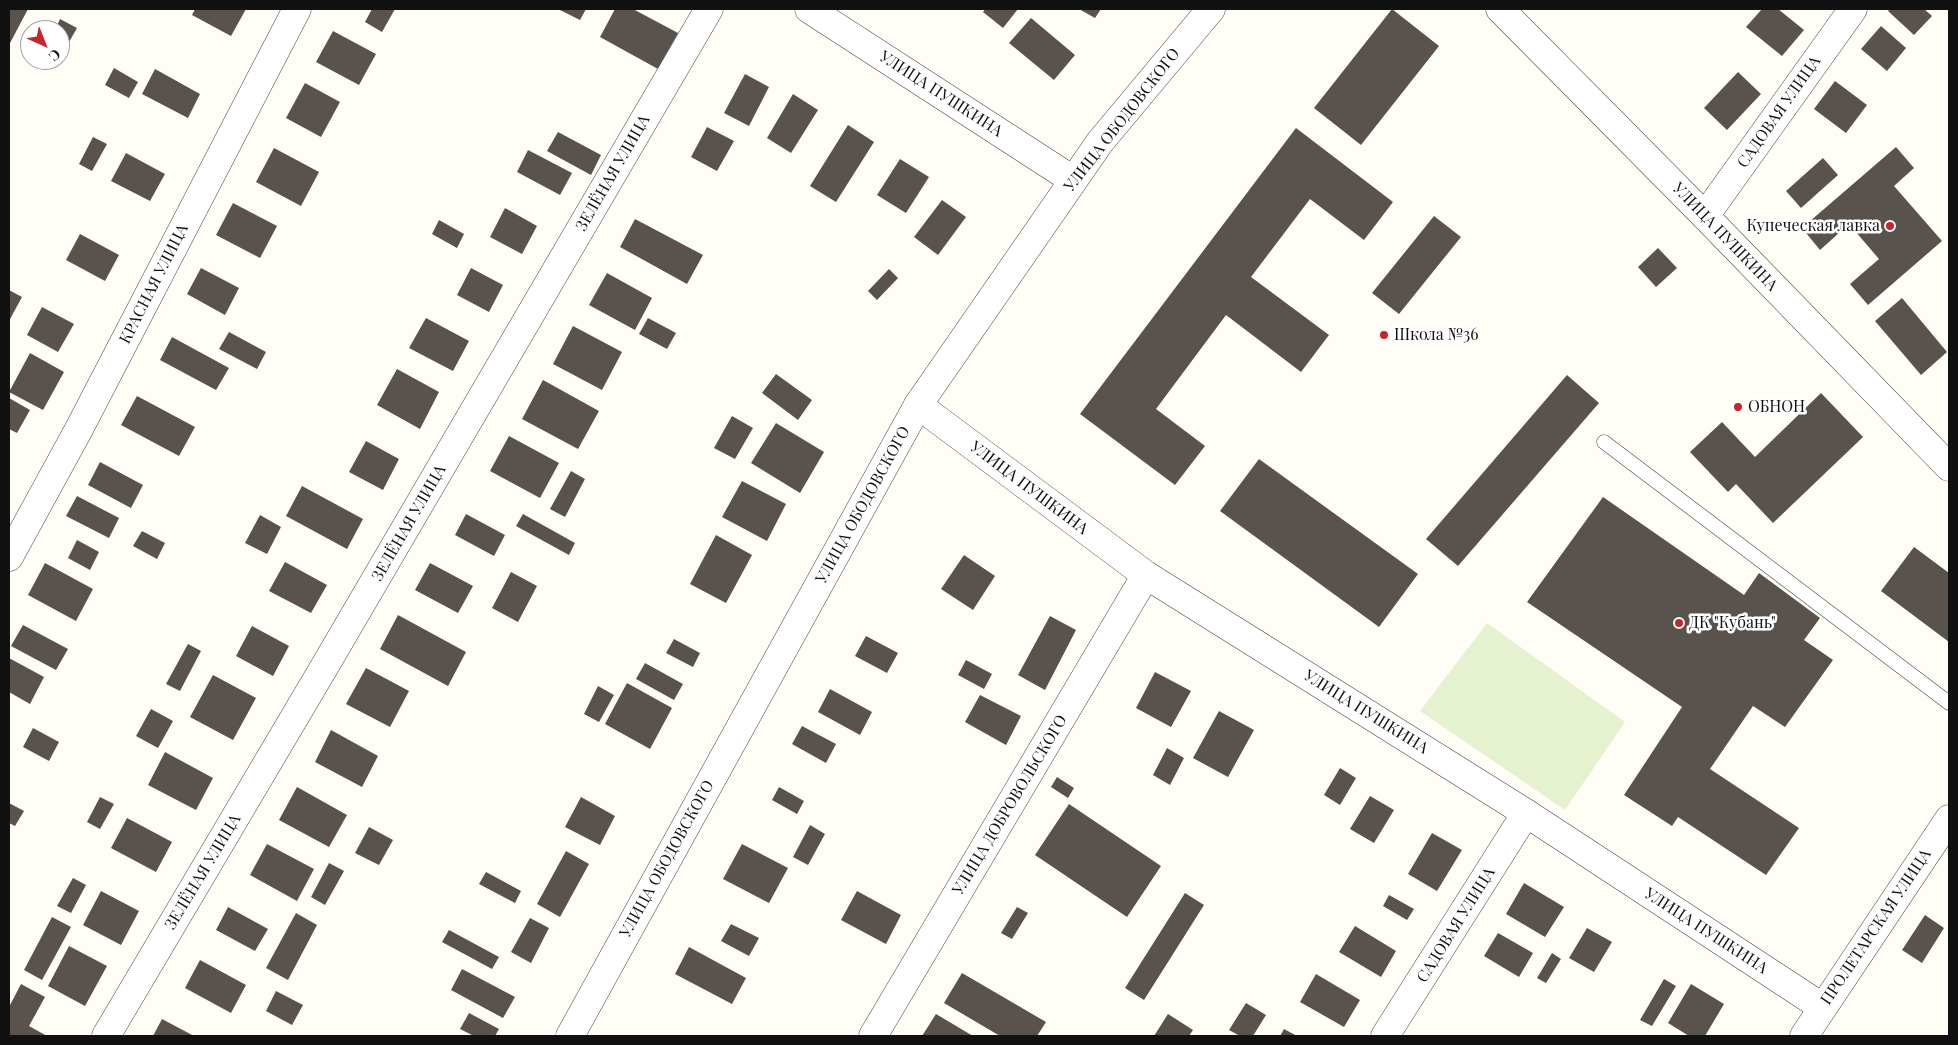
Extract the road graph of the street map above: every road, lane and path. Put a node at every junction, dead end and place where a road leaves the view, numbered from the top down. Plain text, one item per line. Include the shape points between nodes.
1 (297, 9) edge
2 (709, 9) edge
3 (809, 9) edge
4 (1210, 9) edge
5 (1500, 9) edge
6 (1853, 9) edge
7 (1073, 180) junction
8 (1705, 216) junction
9 (918, 405) junction
10 (1604, 442) dead end
11 (1949, 467) edge
12 (9, 557) edge
13 (1146, 575) junction
14 (1949, 703) edge
15 (1526, 813) junction
16 (1949, 819) edge
17 (1822, 1007) junction
18 (106, 1036) edge
19 (570, 1036) edge
20 (873, 1036) edge
21 (1386, 1036) edge
22 (1804, 1036) edge

1 - 12 street, КРАСНАЯ УЛИЦА
2 - 18 street, ЗЕЛЁНАЯ УЛИЦА
3 - 7 street, УЛИЦА ПУШКИНА
4 - 7 street, УЛИЦА ОБОДОВСКОГО via 1100,142
5 - 8 street, УЛИЦА ПУШКИНА
6 - 8 street, САДОВАЯ УЛИЦА
7 - 9 street, УЛИЦА ОБОДОВСКОГО
8 - 11 street, УЛИЦА ПУШКИНА
9 - 13 street, УЛИЦА ПУШКИНА
9 - 19 street, УЛИЦА ОБОДОВСКОГО
10 - 14 lane
13 - 15 street, УЛИЦА ПУШКИНА
13 - 20 street, УЛИЦА ДОБРОВОЛЬСКОГО
15 - 17 street, УЛИЦА ПУШКИНА
15 - 21 street, САДОВАЯ УЛИЦА
16 - 17 street, ПРОЛЕТАРСКАЯ УЛИЦА
17 - 22 street, ПРОЛЕТАРСКАЯ УЛИЦА

